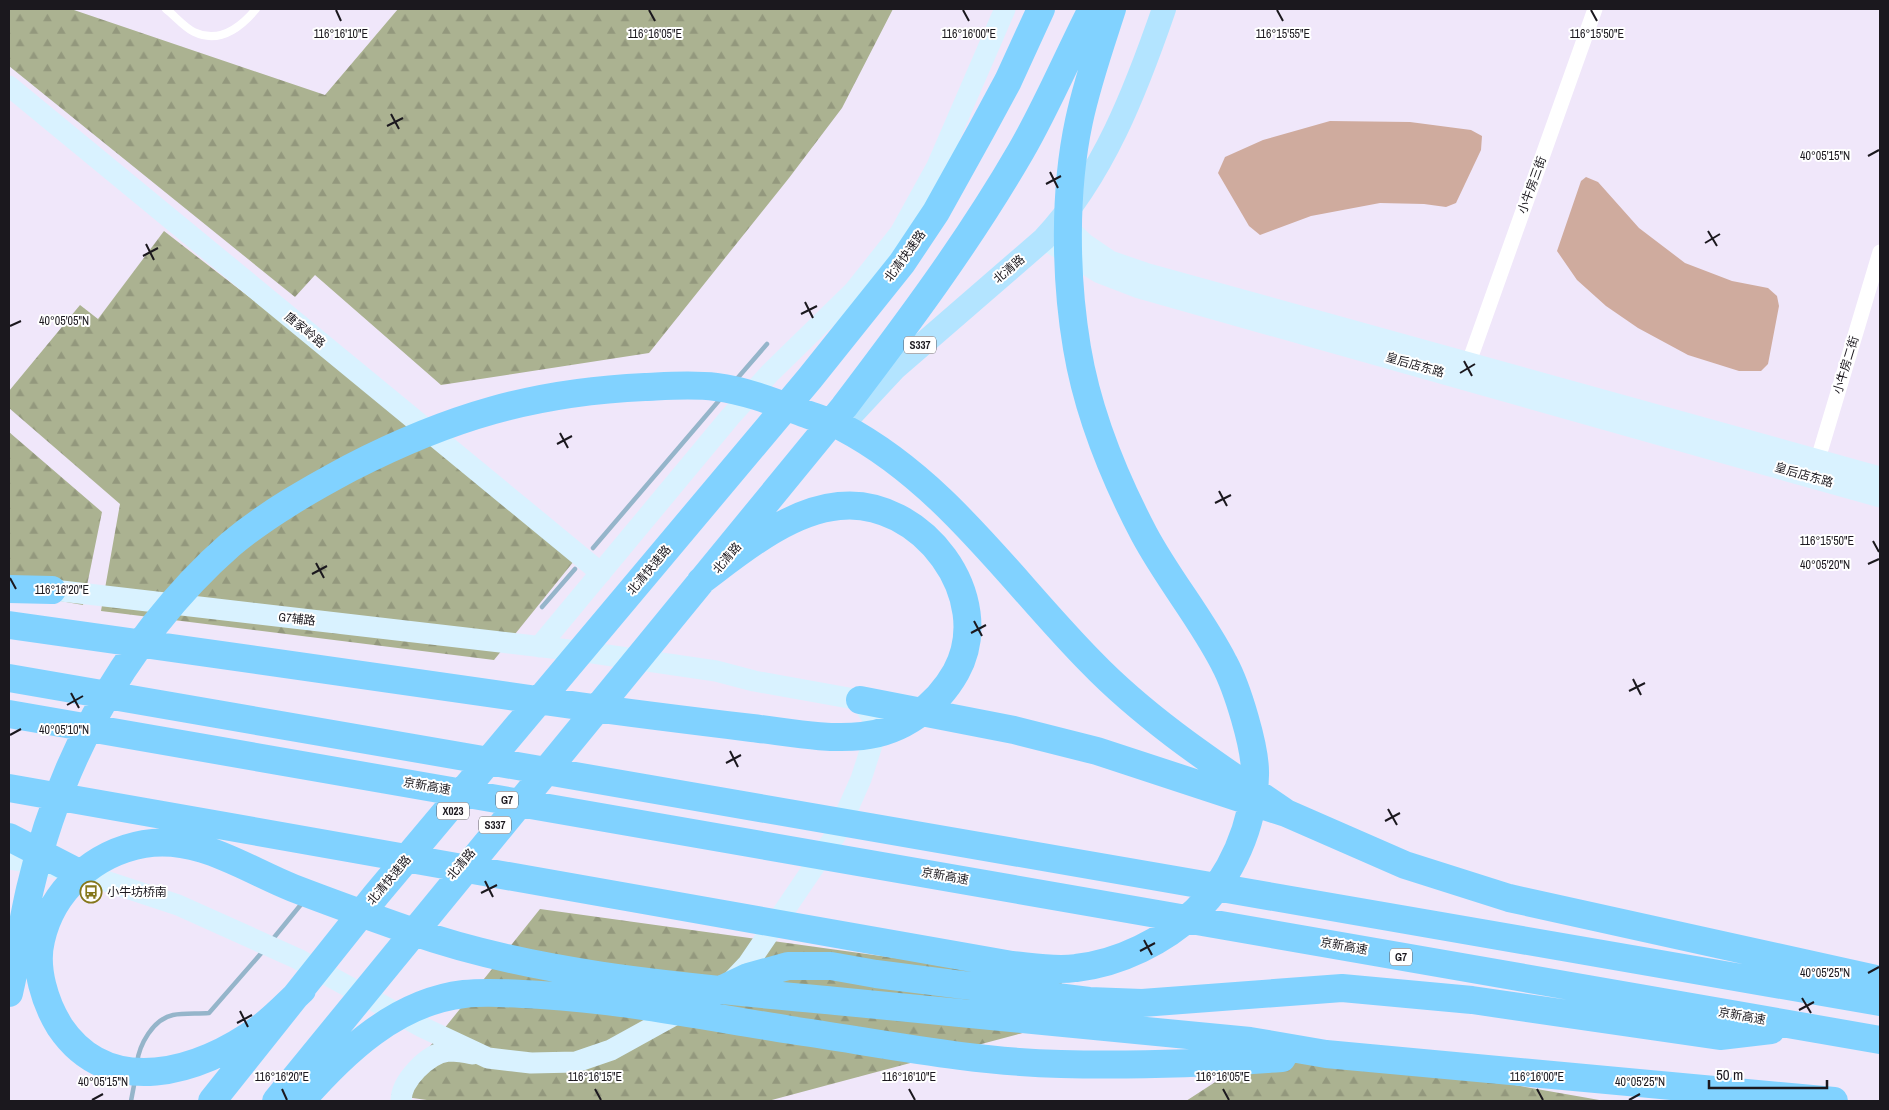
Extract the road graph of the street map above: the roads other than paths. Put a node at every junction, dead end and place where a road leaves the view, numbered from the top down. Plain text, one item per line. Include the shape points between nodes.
1 (166, 9) edge
2 (256, 9) edge
3 (1005, 9) edge
4 (1037, 9) edge
5 (1041, 9) edge
6 (1092, 9) edge
7 (1112, 9) edge
8 (1164, 9) edge
9 (1595, 9) edge
10 (9, 86) edge
11 (1061, 221) junction
12 (1044, 239) junction
13 (1880, 252) edge
14 (1469, 362) junction
15 (1815, 468) junction
16 (1880, 477) edge
17 (1880, 497) edge
18 (602, 573) junction
19 (701, 582) junction
20 (9, 587) edge
21 (52, 590) joint
22 (9, 625) edge
23 (539, 647) junction
24 (586, 652) junction
25 (634, 659) junction
26 (9, 678) edge
27 (860, 700) junction
28 (9, 714) edge
29 (9, 788) edge
30 (1286, 813) junction
31 (9, 837) edge
32 (9, 858) edge
33 (75, 871) junction
34 (321, 971) junction
35 (1880, 980) edge
36 (725, 988) junction
37 (302, 990) junction
38 (355, 991) junction
39 (9, 993) edge
40 (1880, 1002) edge
41 (1798, 1026) junction
42 (1880, 1040) edge
43 (1326, 1054) junction
44 (488, 1058) junction
45 (214, 1101) edge
46 (265, 1101) edge
47 (276, 1101) edge
48 (300, 1101) edge
49 (401, 1101) edge
50 (1834, 1101) edge

1 - 2 lane via 194,32 211,34 229,33 242,25
3 - 18 street via 937,166 900,233 854,291 730,417
4 - 24 main road via 977,146 938,214 896,276
5 - 37 highway, 北清快速路 via 981,132 936,212 902,263 803,386 376,895
6 - 19 highway via 1022,150 971,233 844,406
7 - 29 highway via 1079,122 1069,198 1070,283 1077,348 1106,453 1145,536 1224,663 1244,715 1256,774 1250,814 1228,872 1205,902 1182,924 1124,957 1077,968 993,962
8 - 11 main road, 北清路 / S337 via 1118,126
9 - 14 street, 小牛房三街
10 - 18 street, 唐家岭路
11 - 12 main road, 北清路 / S337
11 - 14 street, 皇后店东路 via 1085,244 1110,261
12 - 15 street, 皇后店东路 via 1100,273 1139,288
12 - 25 main road, 北清路 / S337 via 894,368
13 - 15 street, 小牛房二街
14 - 15 street, 皇后店东路
15 - 16 street, 皇后店东路
15 - 17 street, 皇后店东路
18 - 23 street
19 - 22 highway via 753,543 817,510 841,505 877,509 901,518 919,530 950,566 966,610 966,635 960,663 946,690 904,723 864,736 830,736 640,714
19 - 47 highway
20 - 21 highway
21 - 23 street, G7辅路
23 - 24 street, G7辅路
24 - 25 street, G7辅路
24 - 34 main road, X023
25 - 27 street, G7辅路 via 716,671
25 - 38 main road, 北清路 / S337
26 - 40 highway
27 - 30 highway via 1014,730 1097,751
27 - 36 street via 873,718 872,745 837,833 748,964
28 - 41 highway, 京新高速 / G7
30 - 35 highway via 1405,865 1509,898
30 - 39 highway via 1182,740 1134,701 1094,666 963,522 908,470 839,426 768,400 716,387 612,389 554,396 451,422 395,445 276,512 226,550 190,584 119,676 67,774 41,846
31 - 33 highway
32 - 33 street
33 - 34 street via 178,905
34 - 38 street
34 - 45 main road
36 - 41 highway via 748,977 788,966 832,966 1089,1001 1142,1003 1342,988 1472,1000 1720,1036
36 - 44 street via 611,1050 576,1062 531,1063
37 - 43 highway via 259,1029 215,1055 182,1068 149,1073 123,1070 97,1062 64,1032 52,1013 42,984 38,955 49,915 64,890 88,867 115,853 145,844 177,844 204,849 326,901 445,943 519,960 665,984 1250,1041
37 - 45 highway, 北清快速路
38 - 44 street
38 - 46 main road, 北清路 / S337
41 - 42 highway, 京新高速 / G7
43 - 48 highway via 1210,1063 1051,1063 912,1048 581,998 463,994 418,1006 365,1036
43 - 50 highway
44 - 49 street via 447,1051 426,1061 404,1087

